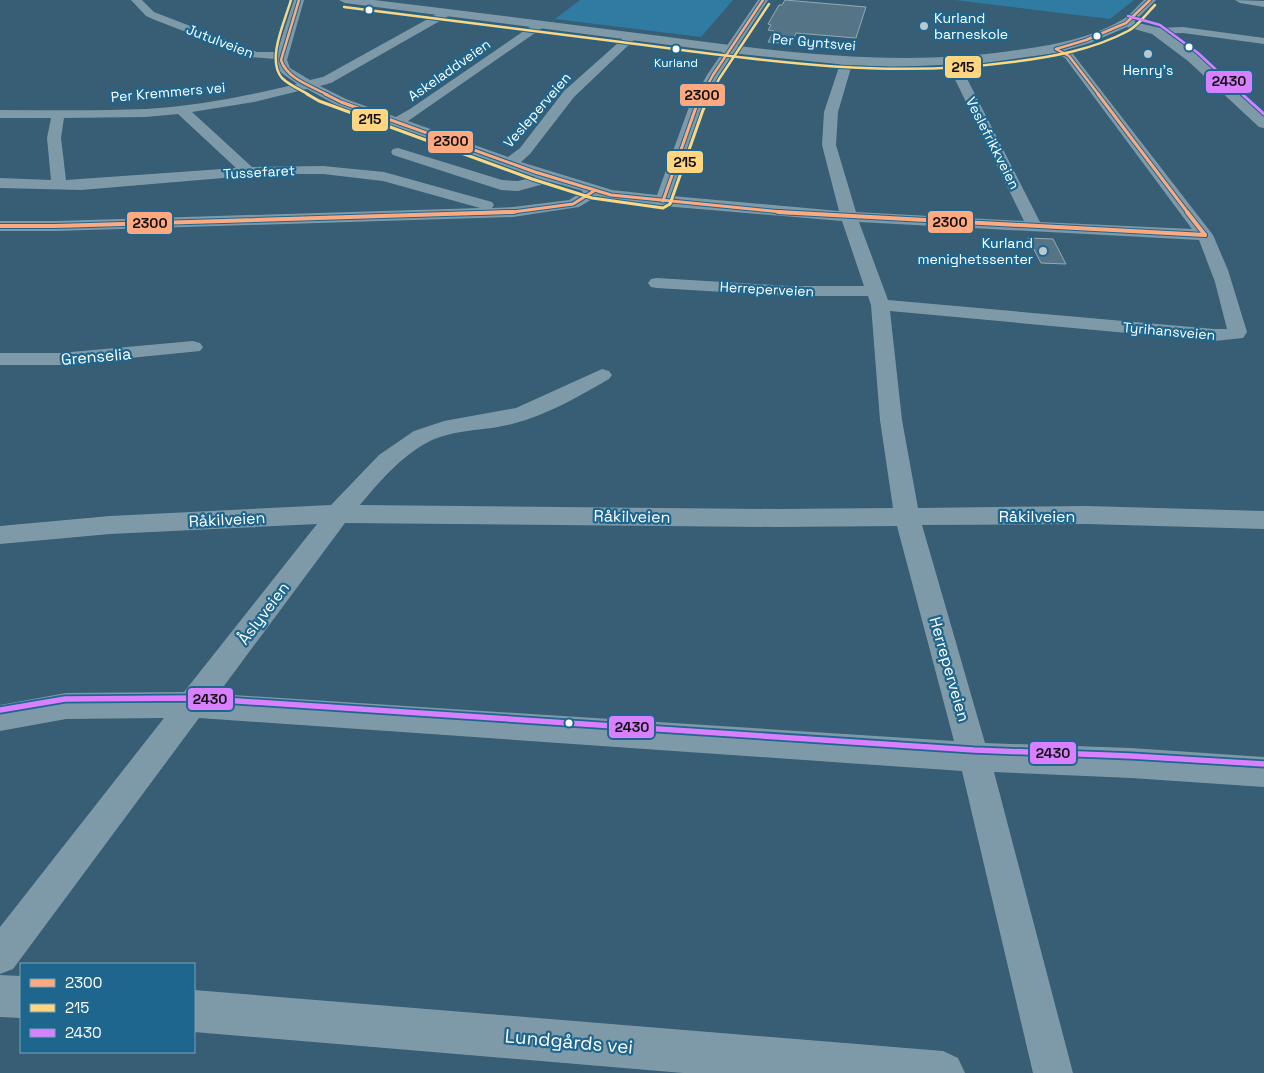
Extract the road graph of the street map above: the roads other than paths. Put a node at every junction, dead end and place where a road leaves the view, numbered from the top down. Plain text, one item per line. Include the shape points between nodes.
1 (136, 0) edge
2 (299, 0) edge
3 (344, 0) edge
4 (763, 0) edge
5 (1150, 0) edge
6 (1240, 0) edge
7 (1264, 4) edge
8 (448, 12) junction
9 (1126, 23) junction
10 (541, 24) junction
11 (1156, 31) junction
12 (632, 36) junction
13 (1264, 40) edge
14 (731, 49) junction
15 (1056, 49) junction
16 (282, 56) junction
17 (847, 61) junction
18 (952, 61) junction
19 (307, 84) junction
20 (182, 110) junction
21 (60, 113) junction
22 (0, 114) edge
23 (397, 122) junction
24 (1264, 124) edge
25 (454, 143) junction
26 (398, 152) dead end
27 (422, 159) junction
28 (510, 163) junction
29 (248, 171) junction
30 (551, 178) junction
31 (0, 183) edge
32 (59, 185) junction
33 (594, 191) junction
34 (663, 201) junction
35 (513, 212) junction
36 (849, 217) junction
37 (1034, 225) junction
38 (0, 226) edge
39 (1205, 235) junction
40 (657, 283) dead end
41 (878, 298) junction
42 (193, 347) dead end
43 (0, 359) edge
44 (602, 375) dead end
45 (338, 514) junction
46 (907, 517) junction
47 (1264, 520) edge
48 (0, 535) edge
49 (193, 705) junction
50 (0, 718) edge
51 (974, 757) junction
52 (1264, 772) edge
53 (0, 956) edge
54 (0, 996) edge
55 (20, 997) edge
56 (195, 1011) edge
57 (943, 1073) edge
58 (1053, 1073) edge

1 - 16 street, Jutulveien via 150,14 203,35 256,55
2 - 16 street
3 - 8 street, Per Gyntsvei
4 - 14 street
5 - 9 street, Per Gyntsvei
6 - 7 street
8 - 10 street, Per Gyntsvei
8 - 19 street, Per Kremmers vei via 327,80
9 - 11 street
9 - 15 street, Per Gyntsvei
10 - 12 street, Per Gyntsvei
10 - 23 street, Askeladdveien
11 - 13 street via 1184,30
11 - 24 street via 1200,64
12 - 14 street, Per Gyntsvei
12 - 28 street, Vesleperveien via 569,94 525,152
14 - 17 street, Per Gyntsvei
14 - 34 street via 696,106
15 - 18 street, Per Gyntsvei
15 - 39 street, Tyrihansveien via 1068,56 1093,86
16 - 19 street via 284,70
17 - 18 street, Per Gyntsvei
17 - 36 street, Herreperveien via 835,95 829,145
18 - 37 street, Veslefrikkveien
19 - 20 street, Per Kremmers vei via 240,102
19 - 23 street via 341,102
20 - 21 street, Per Kremmers vei via 128,114
20 - 29 street
21 - 22 street, Per Kremmers vei
21 - 32 street via 55,120 54,148
23 - 25 street
25 - 27 street
25 - 28 street
26 - 27 street
27 - 30 street via 501,186
28 - 30 street
29 - 32 street, Tussefaret
29 - 35 street, Tussefaret via 298,169 364,174
30 - 33 street
31 - 32 street, Tussefaret
33 - 34 street
33 - 35 street via 573,204
34 - 36 street
35 - 38 street
36 - 37 street
36 - 41 street, Herreperveien
37 - 39 street
39 - 41 street, Tyrihansveien via 1230,303 1236,334 1196,334
40 - 41 street, Herreperveien
41 - 46 street, Herreperveien via 891,420
42 - 43 street, Grenselia via 46,360
44 - 45 street, Åslyveien via 545,405 513,417 456,426 421,436 393,457
45 - 46 street, Råkilveien
45 - 48 street, Råkilveien via 110,525
45 - 49 street, Åslyveien
46 - 47 street, Råkilveien via 1087,515
46 - 51 street, Herreperveien
49 - 50 street via 66,706
49 - 51 street
49 - 53 street, Åslyveien
51 - 52 street
51 - 58 street, Herreperveien
54 - 55 street
56 - 57 street, Lundgårds vei

